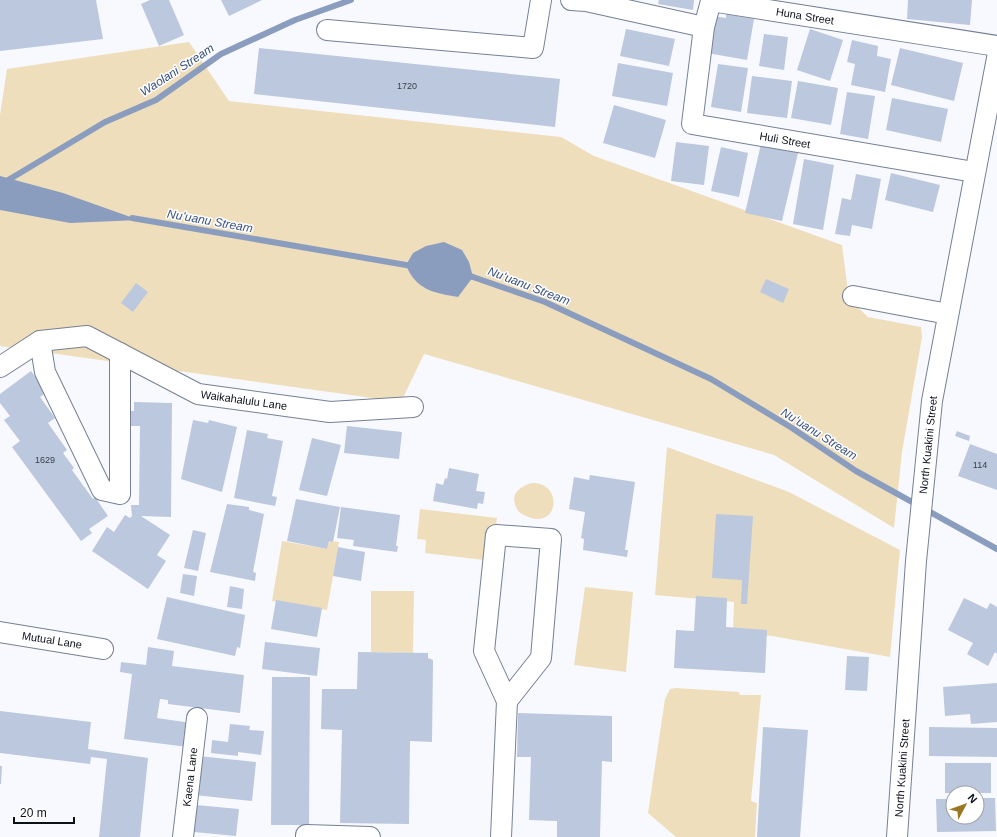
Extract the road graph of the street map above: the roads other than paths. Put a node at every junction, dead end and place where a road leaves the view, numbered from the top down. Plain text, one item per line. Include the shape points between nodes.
1 (541, 0) edge
2 (578, 1) edge
3 (704, 27) junction
4 (327, 30) dead end
5 (997, 46) edge
6 (997, 58) edge
7 (974, 172) junction
8 (853, 296) dead end
9 (948, 314) junction
10 (40, 341) junction
11 (120, 353) junction
12 (0, 367) edge
13 (413, 407) dead end
14 (0, 632) edge
15 (103, 649) dead end
16 (507, 701) junction
17 (197, 718) dead end
18 (183, 837) edge
19 (306, 837) edge
20 (369, 837) edge
21 (501, 837) edge
22 (897, 837) edge

1 - 4 street via 533,48
2 - 3 street
3 - 5 street, Huna Street via 711,1
3 - 7 street, Huli Street via 692,124
6 - 7 street, North Kuakini Street
7 - 9 street, North Kuakini Street
8 - 9 street
9 - 22 street, North Kuakini Street via 932,401 916,561
10 - 11 street, Waikahalulu Lane via 87,336
10 - 11 street via 45,372 102,490 120,494
10 - 12 street, Waikahalulu Lane
11 - 13 street, Waikahalulu Lane via 198,394 330,412
14 - 15 street, Mutual Lane
16 - 16 street via 541,658 551,539 496,535 484,651
16 - 21 street
17 - 18 street, Kaena Lane
19 - 20 street

